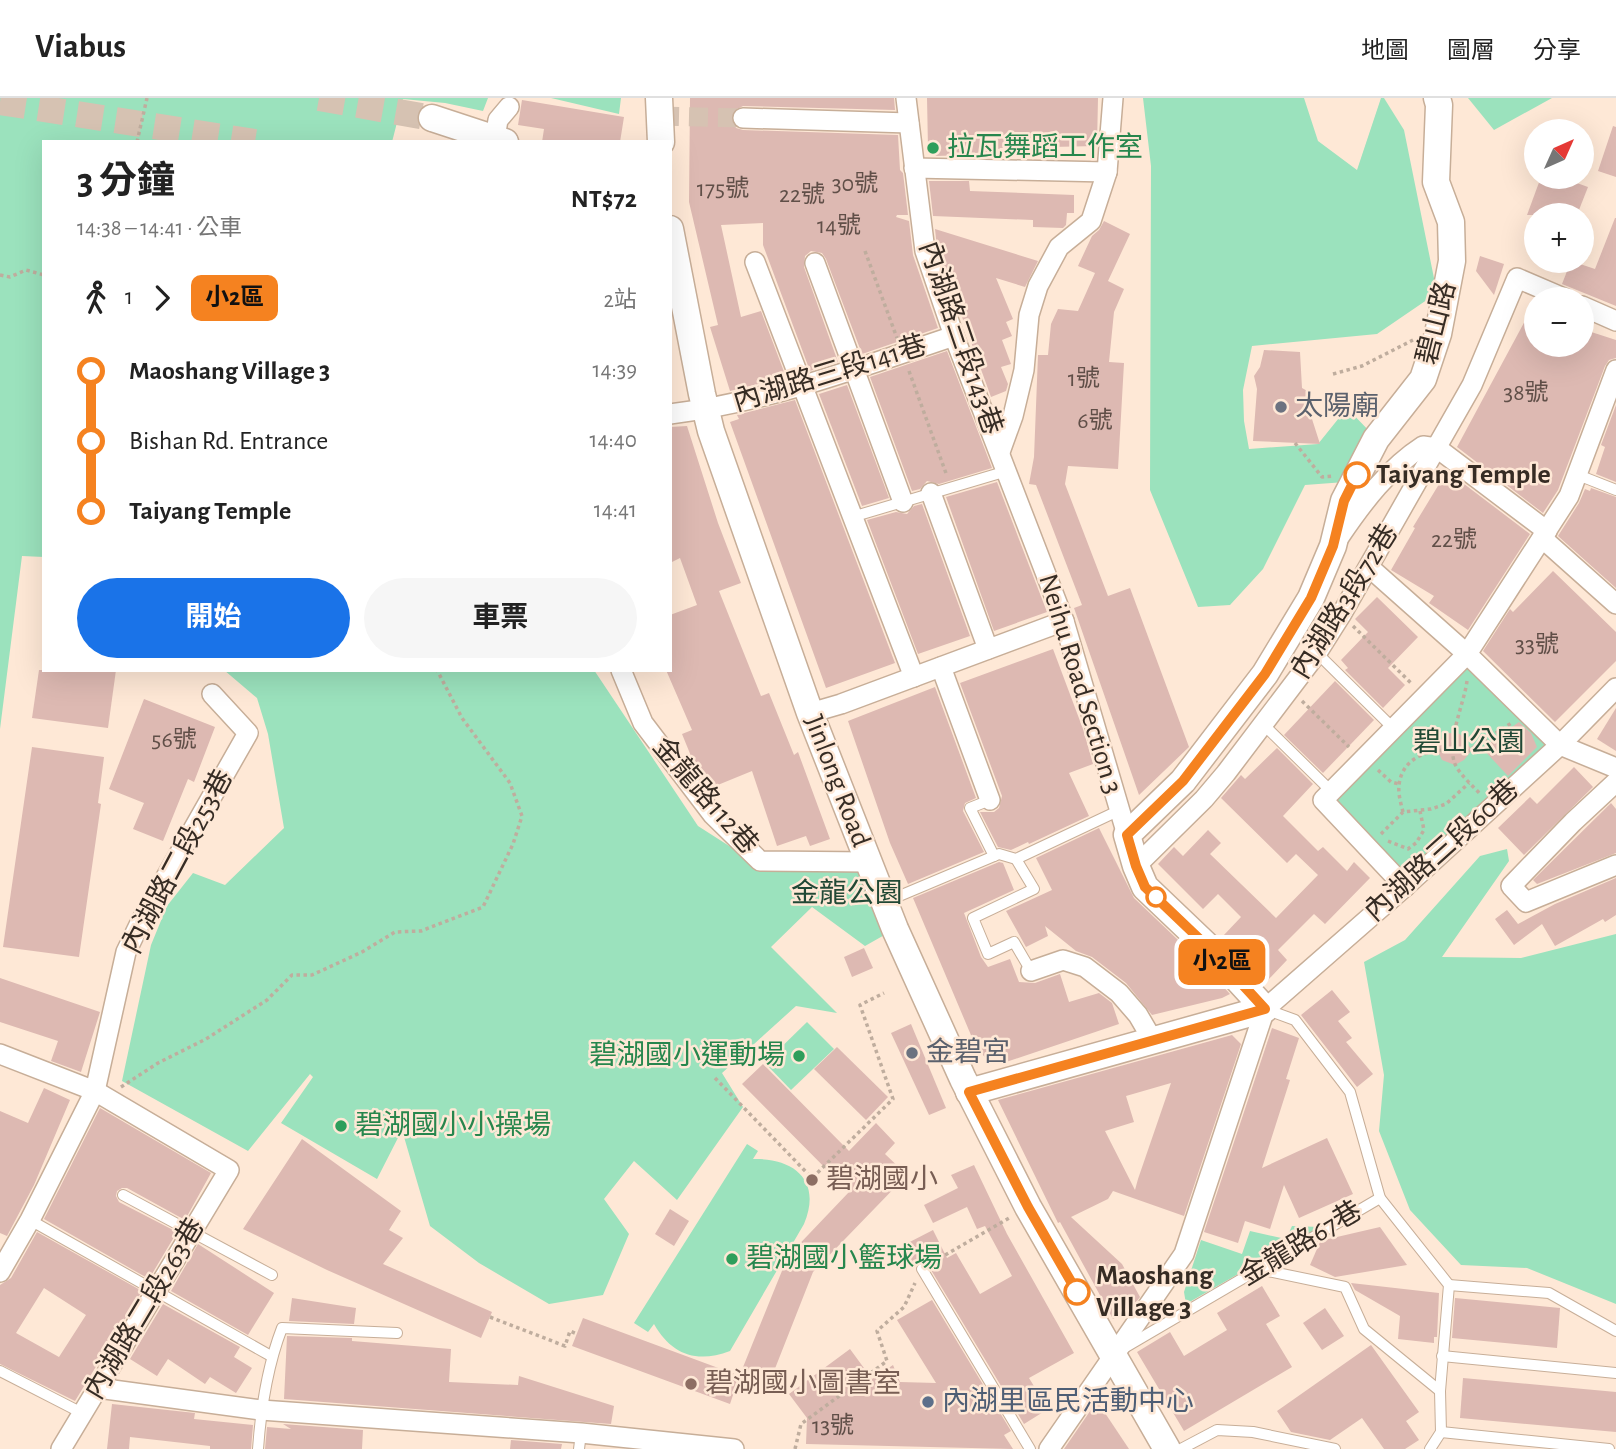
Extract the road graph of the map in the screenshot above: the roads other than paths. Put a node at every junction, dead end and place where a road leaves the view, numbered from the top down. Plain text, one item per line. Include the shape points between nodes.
1 (659, 98) edge
2 (906, 98) edge
3 (1113, 98) edge
4 (1437, 98) edge
5 (509, 107) dead end
6 (743, 118) tunnel mouth
7 (909, 123) junction
8 (441, 127) tunnel mouth
9 (491, 139) edge
10 (661, 140) edge
11 (914, 168) junction
12 (1107, 172) junction
13 (672, 239) edge
14 (755, 262) dead end
15 (815, 263) dead end
16 (1538, 287) edge
17 (1594, 311) edge
18 (1616, 321) edge
19 (954, 335) junction
20 (855, 369) junction
21 (1616, 370) edge
22 (803, 386) junction
23 (1610, 406) edge
24 (705, 410) junction
25 (672, 414) edge
26 (1437, 448) junction
27 (1004, 461) junction
28 (1578, 475) junction
29 (1616, 490) edge
30 (931, 493) junction
31 (903, 502) junction
32 (852, 517) junction
33 (1545, 534) junction
34 (1333, 546) junction
35 (1368, 566) junction
36 (1616, 604) edge
37 (1064, 621) junction
38 (988, 649) junction
39 (1317, 653) junction
40 (1467, 654) junction
41 (941, 667) junction
42 (622, 672) edge
43 (914, 677) junction
44 (1616, 688) edge
45 (212, 694) dead end
46 (810, 713) junction
47 (1264, 725) junction
48 (1394, 729) junction
49 (1560, 745) junction
50 (1616, 768) edge
51 (1616, 782) edge
52 (1332, 792) junction
53 (990, 800) joint
54 (1123, 822) junction
55 (995, 856) junction
56 (1016, 859) junction
57 (869, 862) junction
58 (1616, 865) edge
59 (1136, 866) junction
60 (1405, 887) junction
61 (884, 902) junction
62 (1031, 971) joint
63 (1265, 1009) junction
64 (1152, 1039) junction
65 (0, 1054) edge
66 (969, 1092) junction
67 (100, 1094) junction
68 (123, 1195) dead end
69 (1380, 1198) junction
70 (30, 1220) junction
71 (191, 1232) junction
72 (922, 1269) road end
73 (1258, 1269) junction
74 (0, 1272) edge
75 (272, 1275) dead end
76 (1449, 1285) junction
77 (156, 1291) junction
78 (1616, 1331) edge
79 (397, 1333) dead end
80 (1113, 1354) junction
81 (271, 1356) junction
82 (1442, 1356) junction
83 (0, 1370) edge
84 (1616, 1373) edge
85 (98, 1388) junction
86 (1440, 1391) junction
87 (261, 1410) junction
88 (82, 1413) junction
89 (1441, 1432) junction
90 (580, 1441) edge
91 (695, 1448) edge
92 (61, 1449) edge
93 (258, 1449) edge
94 (734, 1449) edge
95 (1030, 1449) edge
96 (1049, 1449) edge
97 (1167, 1449) edge
98 (1181, 1449) edge
99 (1335, 1449) edge
100 (1430, 1449) edge
101 (1609, 1449) edge

1 - 10 street
2 - 7 street, 內湖路三段143巷
3 - 12 street
4 - 34 street, 碧山路 via 1436,182 1451,222 1452,261 1440,325 1423,379 1376,439 1344,501
5 - 9 street via 502,112
6 - 7 street
7 - 11 street, 內湖路三段143巷
8 - 9 street
11 - 12 street
11 - 19 street, 內湖路三段143巷 via 925,251
12 - 27 street via 1091,221 1059,247 1038,286
13 - 24 street, Jinlong Road
14 - 22 street
15 - 20 street
16 - 26 street, 內湖路3段72巷 via 1517,278 1472,385
17 - 18 street
19 - 20 street, 內湖路三段141巷
19 - 27 street, 內湖路三段143巷
20 - 22 street, 內湖路三段141巷
20 - 31 street
21 - 23 street
22 - 24 street, 內湖路三段141巷
22 - 32 street
23 - 28 street
24 - 25 street
24 - 46 street, Jinlong Road
26 - 33 street
26 - 34 street via 1423,446 1406,457
26 - 35 street, 內湖路3段72巷
27 - 30 lane
27 - 37 street, Neihu Road Section 3
28 - 29 lane
28 - 33 street
30 - 31 lane
30 - 38 street
31 - 32 lane
32 - 43 street
33 - 36 street
33 - 40 street
34 - 54 street, 碧山路 via 1311,598 1265,674 1183,781
35 - 39 street, 內湖路3段72巷
35 - 40 street
37 - 38 street
37 - 54 street, Neihu Road Section 3
38 - 41 street
39 - 47 street, 內湖路3段72巷
39 - 48 lane
40 - 48 street
40 - 49 street
41 - 43 street
41 - 53 street
42 - 57 street, 金龍路112巷 via 643,723 713,815 761,861
43 - 46 street
44 - 49 street, 內湖路三段60巷
45 - 67 street, 內湖路二段253巷 via 248,733 125,952
46 - 57 street, Jinlong Road
47 - 52 lane
47 - 59 street, 內湖路3段72巷 via 1204,799
48 - 52 street
49 - 50 street
49 - 60 street, 內湖路三段60巷
51 - 58 street via 1511,886 1526,902
52 - 60 street via 1324,800
53 - 55 lane via 970,808
54 - 56 lane
54 - 59 street, Neihu Road Section 3
55 - 56 lane via 999,853
55 - 61 lane
56 - 62 lane via 1034,889 973,918 988,954 1014,942
57 - 61 street, Jinlong Road
59 - 63 street, Neihu Road Section 3 via 1145,887
60 - 63 street, 內湖路三段60巷
61 - 66 street, Jinlong Road
62 - 64 street via 1063,960 1085,967 1119,993
63 - 64 street
63 - 69 lane via 1294,1020 1350,1092
63 - 80 street via 1184,1254
64 - 66 street
65 - 67 street
66 - 80 street, Jinlong Road via 1028,1207
67 - 70 street, 內湖路二段253巷
67 - 71 street, 內湖路二段263巷 via 229,1170
68 - 71 lane
69 - 73 lane, 金龍路67巷
69 - 76 lane
70 - 74 street, 內湖路二段253巷 via 11,1245
70 - 77 lane
71 - 75 lane
71 - 77 street, 內湖路二段263巷
72 - 95 lane
73 - 80 lane, 金龍路67巷
73 - 86 lane via 1345,1287 1364,1329
76 - 78 lane via 1549,1293
76 - 82 lane
77 - 81 lane
77 - 85 street, 內湖路二段263巷
79 - 81 lane via 282,1328
80 - 96 street
80 - 97 street, Jinlong Road
81 - 87 lane
82 - 84 lane
82 - 86 lane
83 - 88 lane
85 - 87 street
85 - 88 street, 內湖路二段263巷
86 - 89 lane
87 - 90 street
87 - 93 lane
88 - 92 street, 內湖路二段263巷
89 - 100 lane
89 - 101 lane
90 - 91 street
91 - 94 street
98 - 99 lane via 1217,1430 1253,1432

